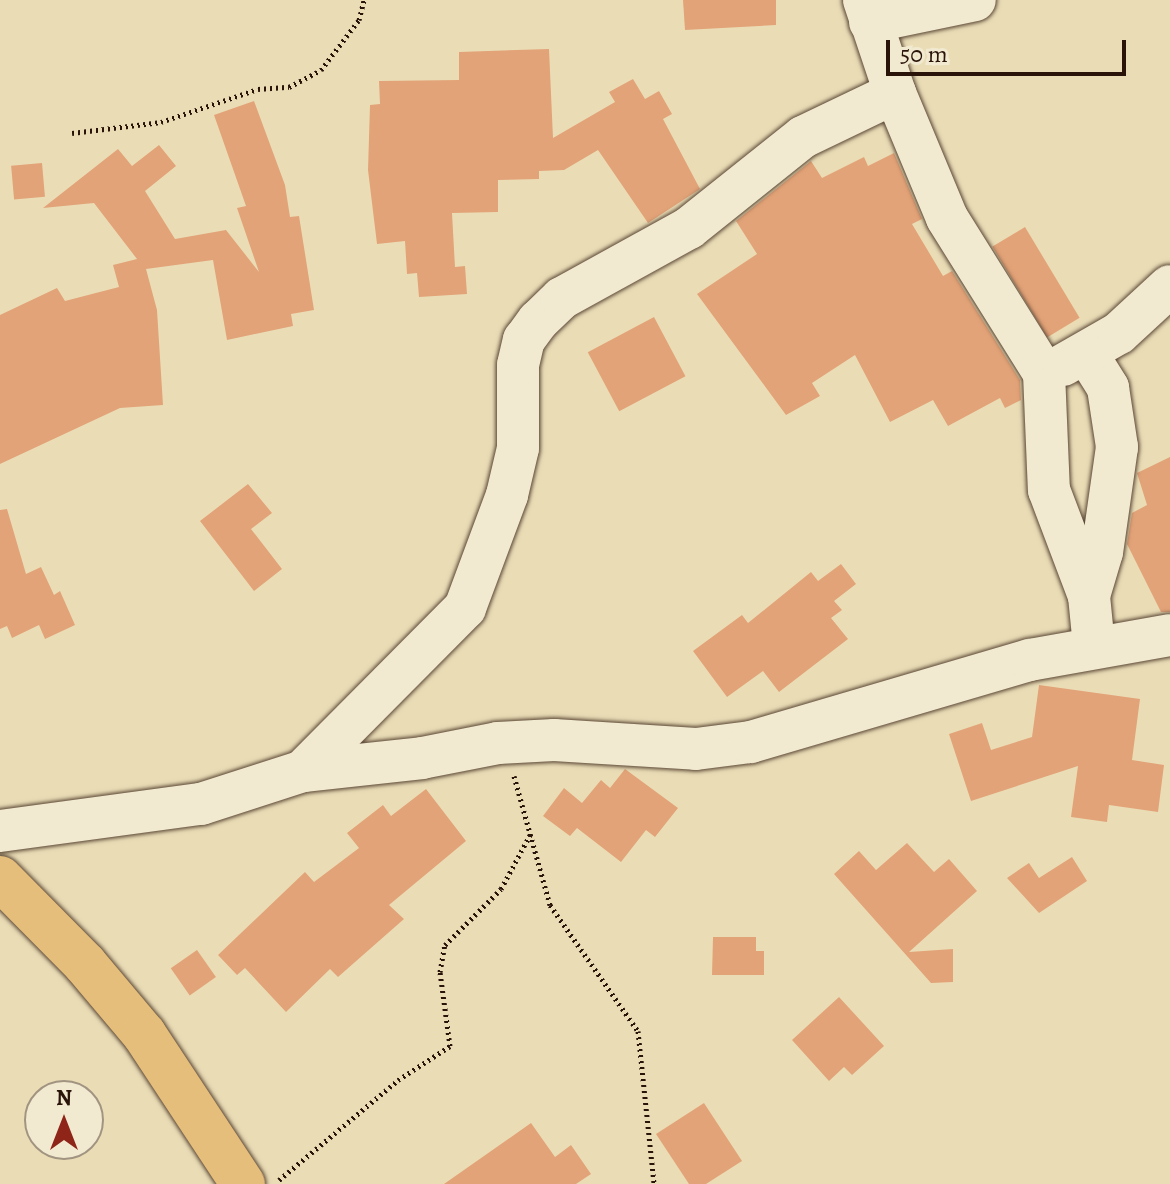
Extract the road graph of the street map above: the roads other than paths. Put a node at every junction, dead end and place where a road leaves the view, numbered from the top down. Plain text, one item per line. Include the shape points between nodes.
1 (975, 0) edge
2 (867, 11) edge
3 (895, 93) junction
4 (1170, 286) edge
5 (1087, 354) junction
6 (1044, 373) junction
7 (1089, 596) junction
8 (1166, 633) edge
9 (1094, 646) junction
10 (303, 771) junction
11 (0, 831) edge
12 (6, 893) edge
13 (243, 1184) edge

1 - 2 street
2 - 3 street
3 - 6 street via 947,218
3 - 10 street via 803,137 689,228 562,298 538,321 524,340 518,365 518,448 507,495 465,608
4 - 5 street
5 - 6 street
5 - 7 street via 1108,388 1117,447 1102,552
6 - 7 street via 1049,490
7 - 9 street
8 - 9 street
9 - 10 street via 751,742 696,749 554,740 498,743 422,758
10 - 11 street via 201,804
12 - 13 main road via 144,1034

